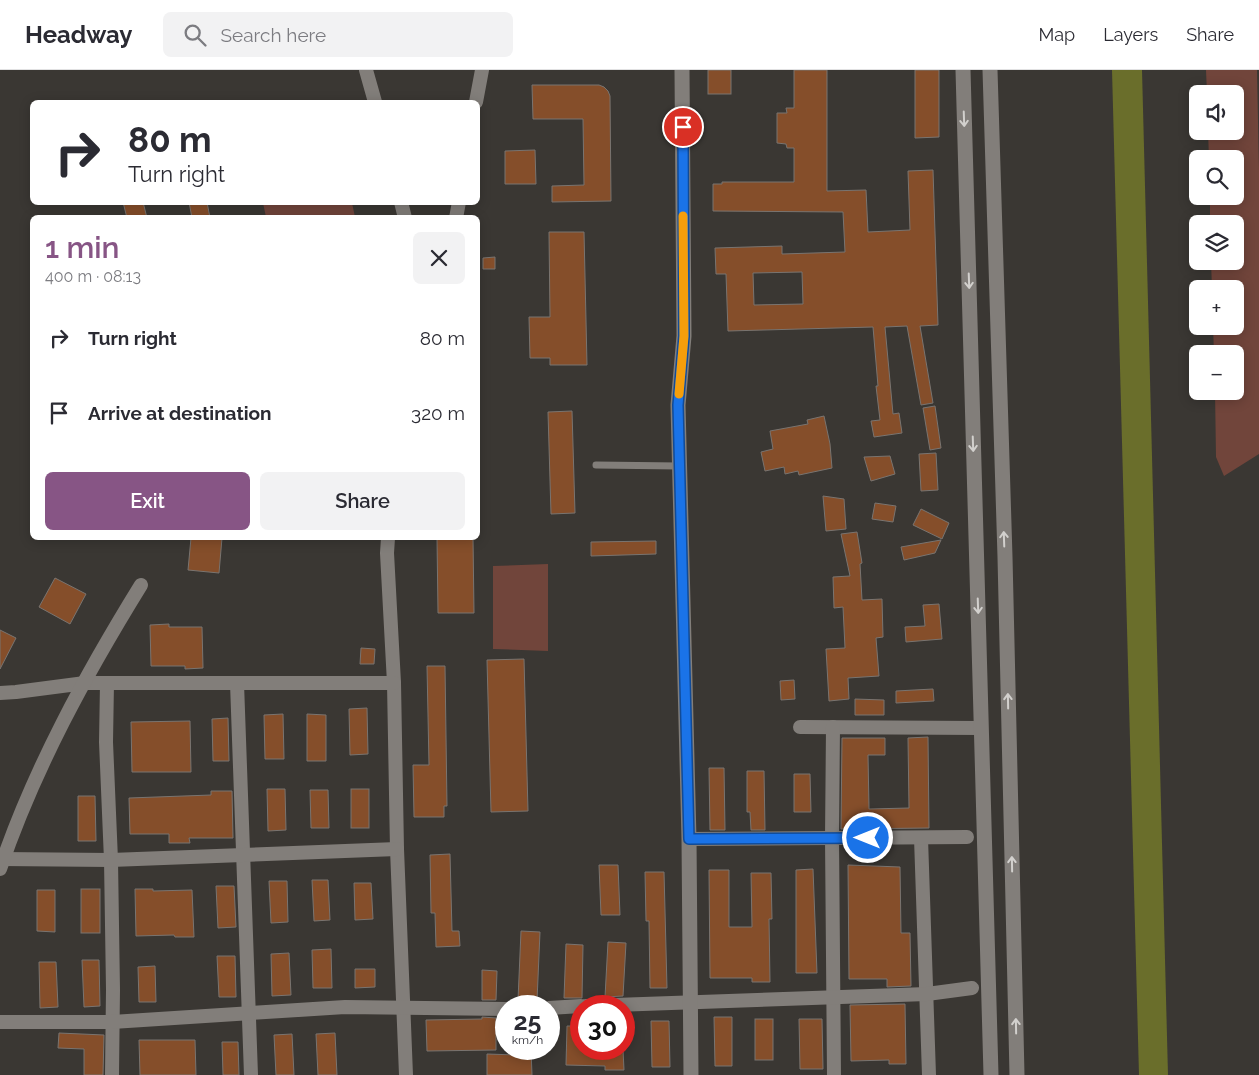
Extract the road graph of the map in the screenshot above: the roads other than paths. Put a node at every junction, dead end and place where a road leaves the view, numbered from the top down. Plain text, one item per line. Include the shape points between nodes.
1 (366, 70) edge
2 (482, 70) edge
3 (682, 70) edge
4 (963, 70) edge
5 (990, 70) edge
6 (374, 100) edge
7 (476, 100) edge
8 (596, 465) dead end
9 (680, 466) junction
10 (388, 540) edge
11 (141, 585) dead end
12 (85, 682) junction
13 (107, 683) junction
14 (237, 683) junction
15 (394, 683) junction
16 (0, 692) edge
17 (800, 727) dead end
18 (833, 727) junction
19 (981, 728) junction
20 (967, 837) dead end
21 (832, 838) junction
22 (921, 838) junction
23 (689, 839) junction
24 (397, 849) junction
25 (244, 855) junction
26 (111, 860) junction
27 (1, 862) edge
28 (972, 988) dead end
29 (927, 994) junction
30 (832, 997) junction
31 (689, 1002) junction
32 (635, 1004) edge
33 (402, 1008) junction
34 (495, 1009) edge
35 (249, 1013) junction
36 (0, 1022) edge
37 (112, 1022) junction
38 (112, 1075) edge
39 (251, 1075) edge
40 (406, 1075) edge
41 (691, 1075) edge
42 (834, 1075) edge
43 (929, 1075) edge
44 (991, 1075) edge
45 (1017, 1075) edge

1 - 6 street
2 - 7 street
3 - 9 street via 684,336 678,405
4 -> 19 street
45 -> 5 street
8 - 9 lane
9 - 23 street
10 - 15 street
11 - 12 street
12 - 13 street
12 - 16 street
12 - 27 street via 58,732
13 - 14 street
13 - 26 street
14 - 15 street
14 - 25 street
15 - 24 street
17 - 18 street
18 - 19 street
18 - 21 street
19 - 44 street
20 - 22 street
21 - 22 street
21 - 23 street
21 - 30 street
22 - 29 street
23 - 31 street
24 - 25 street
24 - 33 street
25 - 26 street
25 - 35 street
26 - 27 street
26 - 37 street
28 - 29 street
29 - 30 street
29 - 43 street
30 - 31 street
30 - 42 street
31 - 32 street
31 - 41 street
33 - 34 street
33 - 35 street via 345,1007
33 - 40 street
35 - 37 street
35 - 39 street
36 - 37 street
37 - 38 street

